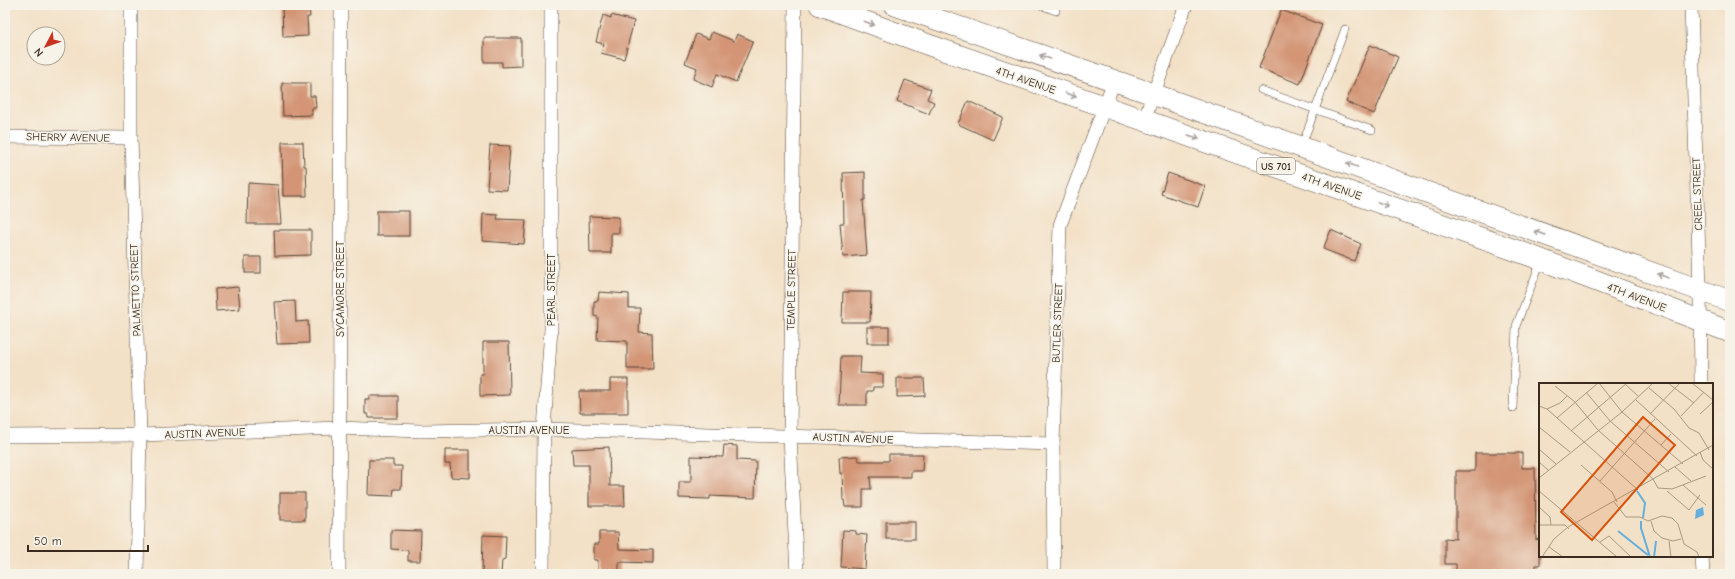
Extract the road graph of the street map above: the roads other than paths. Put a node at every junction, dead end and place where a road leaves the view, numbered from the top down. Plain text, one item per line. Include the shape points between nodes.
1 (131, 5) edge
2 (341, 5) edge
3 (551, 5) edge
4 (795, 5) edge
5 (820, 5) edge
6 (895, 5) edge
7 (1040, 5) edge
8 (1186, 5) edge
9 (1691, 5) edge
10 (1056, 11) dead end
11 (1345, 29) dead end
12 (1114, 81) junction
13 (1261, 90) dead end
14 (1153, 94) junction
15 (1104, 107) junction
16 (1316, 110) junction
17 (1144, 120) junction
18 (1372, 130) dead end
19 (5, 136) edge
20 (131, 138) junction
21 (1302, 147) junction
22 (1541, 260) junction
23 (1700, 290) junction
24 (1730, 301) edge
25 (1700, 322) junction
26 (1730, 332) edge
27 (1701, 383) edge
28 (1513, 408) dead end
29 (339, 428) junction
30 (544, 429) junction
31 (140, 435) junction
32 (5, 436) edge
33 (790, 437) junction
34 (1053, 444) junction
35 (1702, 557) edge
36 (137, 574) edge
37 (339, 574) edge
38 (543, 574) edge
39 (797, 574) edge
40 (1054, 574) edge
41 (1702, 574) edge

1 - 20 street, PALMETTO STREET
2 - 29 street, SYCAMORE STREET
3 - 30 street, PEARL STREET via 551,330
4 - 33 street, TEMPLE STREET
5 -> 15 main road, 4TH AVENUE / US 701
12 -> 6 main road, US 701
7 - 10 lane
8 - 14 street
9 - 23 street, CREEL STREET
11 - 16 lane
12 - 14 main road, US 701
12 - 15 street, BUTLER STREET
13 - 16 lane
14 - 17 street
14 - 21 main road, US 701
15 - 17 main road, 4TH AVENUE / US 701
15 - 34 street, BUTLER STREET via 1060,225
16 - 18 lane
16 - 21 lane
17 -> 22 main road, 4TH AVENUE / US 701
19 - 20 street, SHERRY AVENUE
20 - 31 street, PALMETTO STREET
23 -> 21 main road, US 701
22 - 25 main road, 4TH AVENUE / US 701
22 - 28 lane via 1516,326
23 - 24 main road, US 701
23 - 25 street, CREEL STREET
25 - 26 main road, 4TH AVENUE / US 701
25 - 27 street, CREEL STREET
29 - 30 street, AUSTIN AVENUE via 420,431
29 - 31 street, AUSTIN AVENUE
29 - 37 street, SYCAMORE STREET
30 - 33 street, AUSTIN AVENUE
30 - 38 street, PEARL STREET
31 - 32 street, AUSTIN AVENUE
31 - 36 street, PALMETTO STREET
33 - 34 street, AUSTIN AVENUE
33 - 39 street, TEMPLE STREET
34 - 40 street, BUTLER STREET
35 - 41 street

